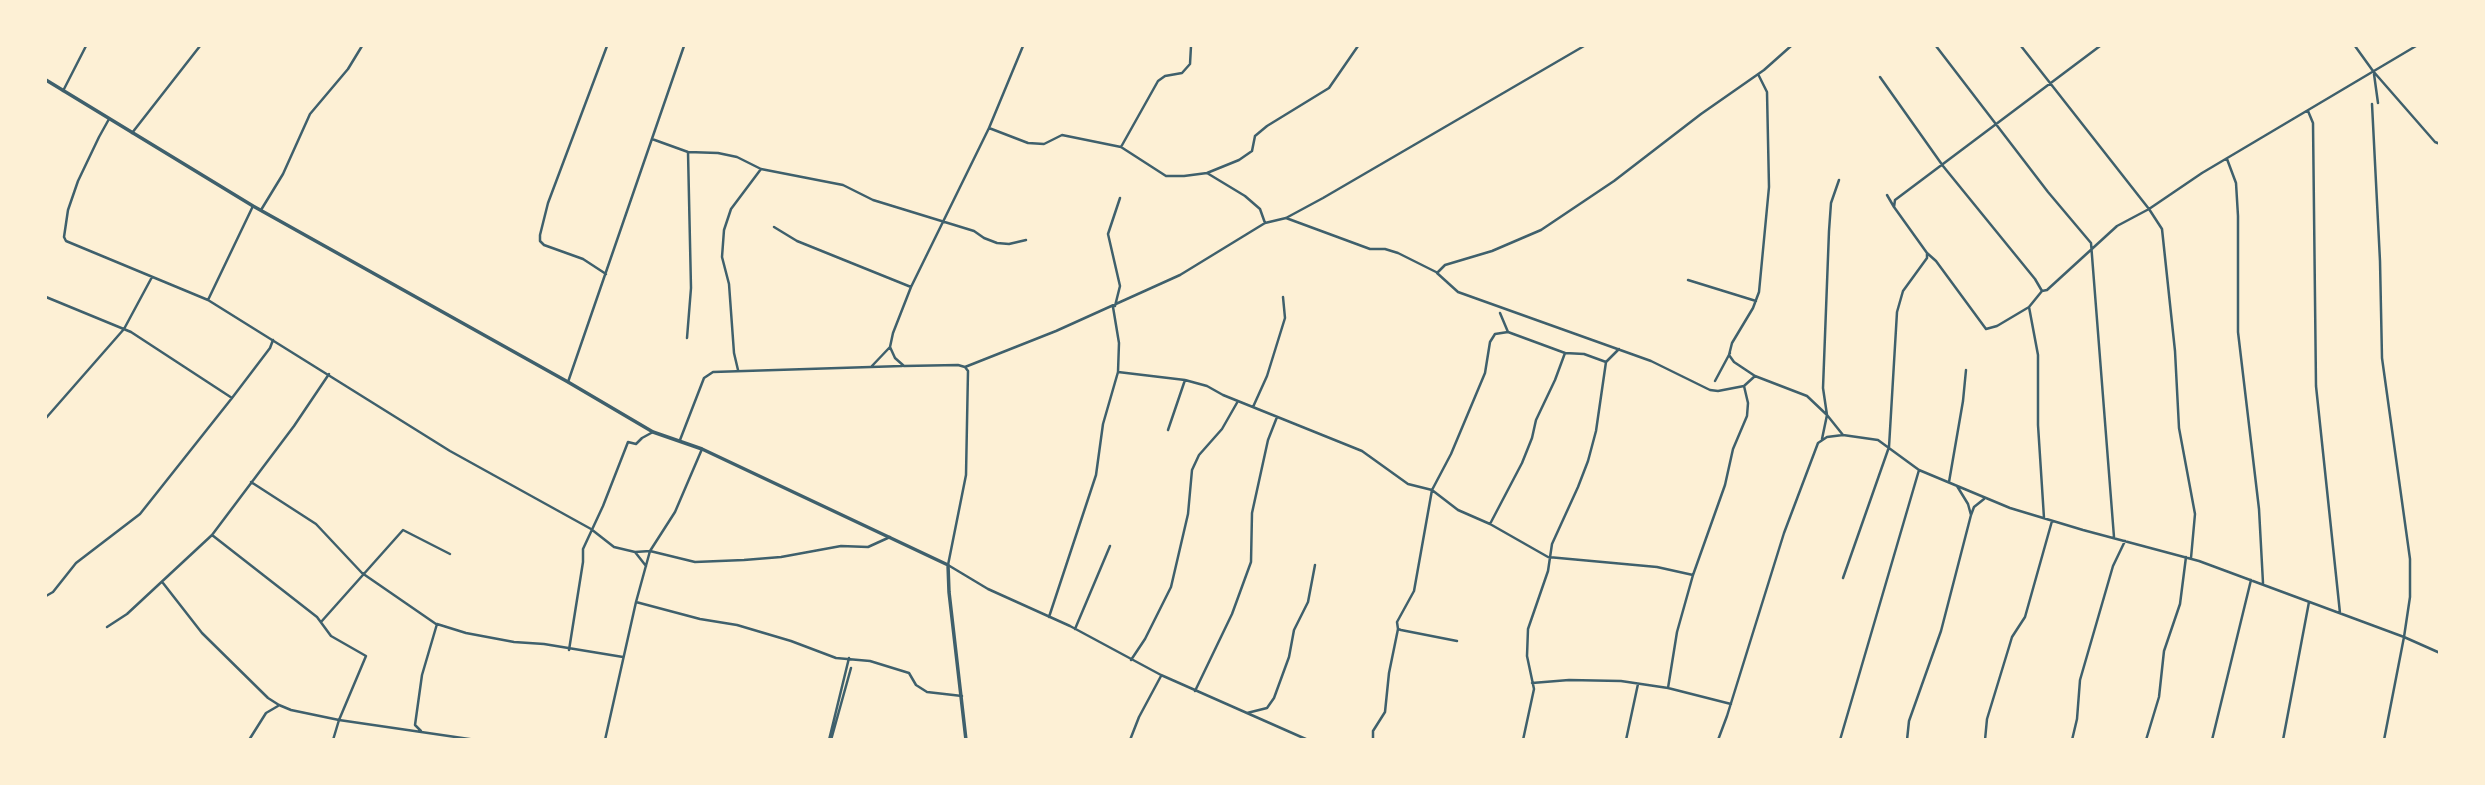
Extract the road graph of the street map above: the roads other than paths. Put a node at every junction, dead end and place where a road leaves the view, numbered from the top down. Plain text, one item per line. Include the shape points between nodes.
1 (86, 46) edge
2 (200, 46) edge
3 (362, 46) edge
4 (607, 46) edge
5 (684, 46) edge
6 (1023, 46) edge
7 (1191, 46) edge
8 (1358, 46) edge
9 (1584, 46) edge
10 (1791, 46) edge
11 (1936, 46) edge
12 (2021, 46) edge
13 (2101, 46) edge
14 (2356, 46) edge
15 (2416, 46) edge
16 (2373, 71) junction
17 (1758, 74) junction
18 (1880, 77) dead end
19 (46, 80) edge
20 (2049, 84) junction
21 (62, 91) junction
22 (2378, 103) dead end
23 (2372, 104) dead end
24 (2308, 111) junction
25 (110, 119) junction
26 (1996, 125) junction
27 (989, 128) junction
28 (132, 133) junction
29 (652, 139) junction
30 (2440, 144) edge
31 (1121, 147) junction
32 (688, 152) junction
33 (2227, 158) junction
34 (1943, 166) junction
35 (761, 169) junction
36 (1207, 173) junction
37 (1839, 180) dead end
38 (1887, 195) dead end
39 (1120, 198) dead end
40 (253, 206) junction
41 (1894, 207) junction
42 (2149, 209) junction
43 (261, 210) junction
44 (1286, 218) junction
45 (943, 223) junction
46 (1265, 223) junction
47 (774, 228) dead end
48 (1026, 240) dead end
49 (2092, 248) junction
50 (1927, 253) junction
51 (1437, 273) junction
52 (606, 274) junction
53 (152, 276) junction
54 (1688, 280) dead end
55 (911, 288) junction
56 (2042, 291) junction
57 (46, 297) edge
58 (1283, 297) dead end
59 (208, 300) junction
60 (1756, 301) junction
61 (1114, 306) junction
62 (2029, 307) junction
63 (1500, 313) dead end
64 (124, 329) junction
65 (1508, 332) junction
66 (687, 338) dead end
67 (273, 340) junction
68 (890, 347) junction
69 (1619, 349) junction
70 (1565, 353) junction
71 (1730, 353) junction
72 (1606, 362) junction
73 (904, 366) junction
74 (871, 367) junction
75 (965, 367) junction
76 (1966, 370) dead end
77 (738, 371) junction
78 (1118, 372) junction
79 (329, 374) junction
80 (1755, 376) junction
81 (1185, 380) junction
82 (1715, 381) dead end
83 (568, 382) junction
84 (1744, 386) junction
85 (232, 398) junction
86 (1238, 401) junction
87 (1253, 407) junction
88 (1827, 415) junction
89 (1276, 417) junction
90 (46, 418) edge
91 (1168, 430) dead end
92 (653, 432) junction
93 (1843, 435) junction
94 (1822, 439) junction
95 (680, 440) junction
96 (1889, 447) junction
97 (702, 449) junction
98 (1919, 470) junction
99 (251, 482) junction
100 (1949, 482) junction
101 (1956, 484) junction
102 (1432, 490) junction
103 (1984, 498) junction
104 (1971, 515) junction
105 (2044, 519) junction
106 (2052, 521) junction
107 (1490, 524) junction
108 (591, 529) junction
109 (212, 535) junction
110 (890, 537) junction
111 (2114, 537) junction
112 (2126, 540) junction
113 (1110, 546) dead end
114 (650, 551) junction
115 (635, 552) junction
116 (450, 554) dead end
117 (1548, 557) junction
118 (2186, 557) junction
119 (2191, 558) junction
120 (948, 565) junction
121 (1315, 565) dead end
122 (646, 566) junction
123 (362, 573) junction
124 (1693, 575) junction
125 (1843, 578) dead end
126 (2251, 579) junction
127 (163, 583) junction
128 (2263, 583) junction
129 (46, 596) edge
130 (2309, 601) junction
131 (636, 602) junction
132 (2340, 613) junction
133 (1049, 617) junction
134 (321, 622) junction
135 (438, 624) junction
136 (107, 627) dead end
137 (1075, 629) junction
138 (1398, 629) junction
139 (2404, 637) junction
140 (1457, 641) dead end
141 (569, 650) junction
142 (2440, 653) edge
143 (623, 657) junction
144 (849, 658) junction
145 (1131, 660) junction
146 (851, 668) dead end
147 (1161, 675) junction
148 (1532, 682) junction
149 (1638, 684) junction
150 (1668, 688) junction
151 (1195, 691) junction
152 (962, 696) junction
153 (1731, 704) junction
154 (279, 705) junction
155 (1247, 713) junction
156 (339, 719) junction
157 (423, 732) junction
158 (249, 740) edge
159 (333, 740) edge
160 (476, 740) edge
161 (605, 740) edge
162 (830, 740) edge
163 (966, 740) edge
164 (1130, 740) edge
165 (1307, 740) edge
166 (1373, 740) edge
167 (1523, 740) edge
168 (1626, 740) edge
169 (1718, 740) edge
170 (1840, 740) edge
171 (1907, 740) edge
172 (1985, 740) edge
173 (2072, 740) edge
174 (2146, 740) edge
175 (2212, 740) edge
176 (2283, 740) edge
177 (2384, 740) edge

1 - 21 street
2 - 28 street
3 - 43 street via 310,114
4 - 52 street via 540,235 544,244
5 - 29 street
6 - 27 street
7 - 31 street via 1190,64 1182,73 1157,81
8 - 36 street via 1329,89 1266,126 1255,136 1252,151 1239,160
9 - 44 street
10 - 17 street
11 - 26 street
12 - 20 street
13 - 20 street
14 - 16 street
15 - 16 street
16 - 22 street
16 - 24 street
16 - 30 street
17 - 51 street via 1541,230 1445,265
17 - 60 street via 1767,92 1769,187
18 - 34 street
19 - 21 street
20 - 26 street
20 - 42 street
21 - 25 street
23 - 139 street via 2382,358 2410,559
24 - 33 street
24 - 132 street via 2313,123 2316,386
25 - 28 street
25 - 53 street via 78,181 64,237 72,245
26 - 34 street
26 - 49 street
27 - 31 street via 1028,143 1044,144 1062,135
27 - 45 street
28 - 40 street
29 - 32 street
29 - 52 street
31 - 36 street via 1166,176
32 - 35 street via 737,157
32 - 66 street via 691,288
33 - 42 street
33 - 128 street via 2238,205 2238,332
34 - 41 street via 1895,200
34 - 56 street
35 - 45 street via 843,186
35 - 77 street via 731,209 724,230 722,257
36 - 46 street via 1245,196 1260,209
37 - 88 street via 1829,231 1823,388
38 - 41 street
39 - 61 street via 1108,234 1120,286
40 - 43 street
40 - 59 street
41 - 50 street
42 - 49 street via 2116,226
42 - 119 street via 2162,229 2179,428 2195,514
43 - 83 street
44 - 46 street
44 - 51 street via 1370,249 1398,253
45 - 48 street via 997,243
45 - 55 street
46 - 61 street via 1180,275
47 - 55 street via 797,242
49 - 56 street
49 - 111 street
50 - 62 street via 1986,329
50 - 96 street via 1903,291 1896,312
51 - 69 street via 1458,292
52 - 83 street
53 - 59 street
53 - 64 street
54 - 60 street
55 - 68 street
56 - 62 street
57 - 64 street
58 - 87 street via 1285,318
59 - 67 street
60 - 71 street
61 - 75 street
61 - 78 street
62 - 105 street via 2038,355
63 - 65 street
64 - 85 street
64 - 90 street
65 - 70 street
65 - 102 street via 1495,334 1490,342 1485,373
67 - 79 street
67 - 85 street
68 - 73 street
68 - 74 street
69 - 72 street
69 - 84 street via 1710,390
70 - 72 street
70 - 107 street via 1522,463
71 - 80 street via 1734,362
71 - 82 street
72 - 117 street via 1588,461
73 - 74 street
73 - 75 street
74 - 77 street
75 - 120 street via 967,475
76 - 100 street
77 - 95 street via 713,372 704,378
78 - 81 street
78 - 133 street via 1102,424 1096,475
79 - 99 street
79 - 108 street via 450,450
80 - 84 street
80 - 88 street via 1807,396
81 - 86 street
81 - 91 street
83 - 92 street
84 - 124 street via 1748,416
85 - 129 street via 140,514 76,564
86 - 87 street
86 - 145 street via 1192,470 1188,514 1171,587
87 - 89 street
88 - 93 street
88 - 94 street
89 - 102 street via 1363,451 1408,484
89 - 151 street via 1252,513 1251,562
92 - 95 street
92 - 108 street via 636,444 628,442
93 - 94 street
93 - 96 street via 1878,440
94 - 153 street via 1784,533
95 - 97 street
96 - 98 street
96 - 125 street
97 - 110 street
97 - 114 street via 675,512
98 - 100 street
98 - 170 street
99 - 109 street
99 - 123 street via 316,524
100 - 101 street
101 - 103 street
101 - 104 street
102 - 107 street via 1458,510
102 - 138 street via 1414,591 1400,613
103 - 104 street
103 - 105 street
104 - 171 street
105 - 106 street
106 - 111 street
106 - 172 street via 2025,617 2012,637
107 - 117 street
108 - 115 street via 614,547
108 - 141 street via 583,549
109 - 127 street
109 - 134 street
110 - 114 street via 868,547 841,546 744,561 695,562
110 - 120 street
111 - 112 street
112 - 118 street
112 - 173 street via 2113,566 2081,680
113 - 137 street
114 - 115 street
114 - 122 street
115 - 122 street
116 - 123 street via 403,530
117 - 124 street via 1657,567
117 - 148 street via 1548,572 1528,629
118 - 119 street
118 - 174 street via 2180,604 2164,651 2159,698
119 - 126 street
120 - 133 street
120 - 152 street
121 - 155 street via 1308,602 1294,630 1274,698 1267,708
122 - 131 street
123 - 134 street
123 - 135 street
124 - 150 street
126 - 128 street
126 - 175 street
127 - 136 street
127 - 154 street via 202,633
128 - 130 street
130 - 132 street
130 - 176 street
131 - 143 street
131 - 144 street
132 - 139 street
133 - 137 street
134 - 156 street via 331,636 366,656
135 - 141 street
135 - 157 street via 422,675 415,725
137 - 145 street
138 - 140 street
138 - 166 street via 1385,712 1373,731
139 - 142 street
139 - 177 street
141 - 143 street
143 - 161 street
144 - 152 street via 909,673 927,692
144 - 162 street
145 - 147 street
146 - 162 street
147 - 151 street
147 - 164 street
148 - 149 street
148 - 167 street
149 - 150 street
149 - 168 street
150 - 153 street
151 - 155 street
152 - 163 street
153 - 169 street
154 - 156 street
154 - 158 street via 266,713
155 - 165 street
156 - 157 street
156 - 159 street
157 - 160 street

